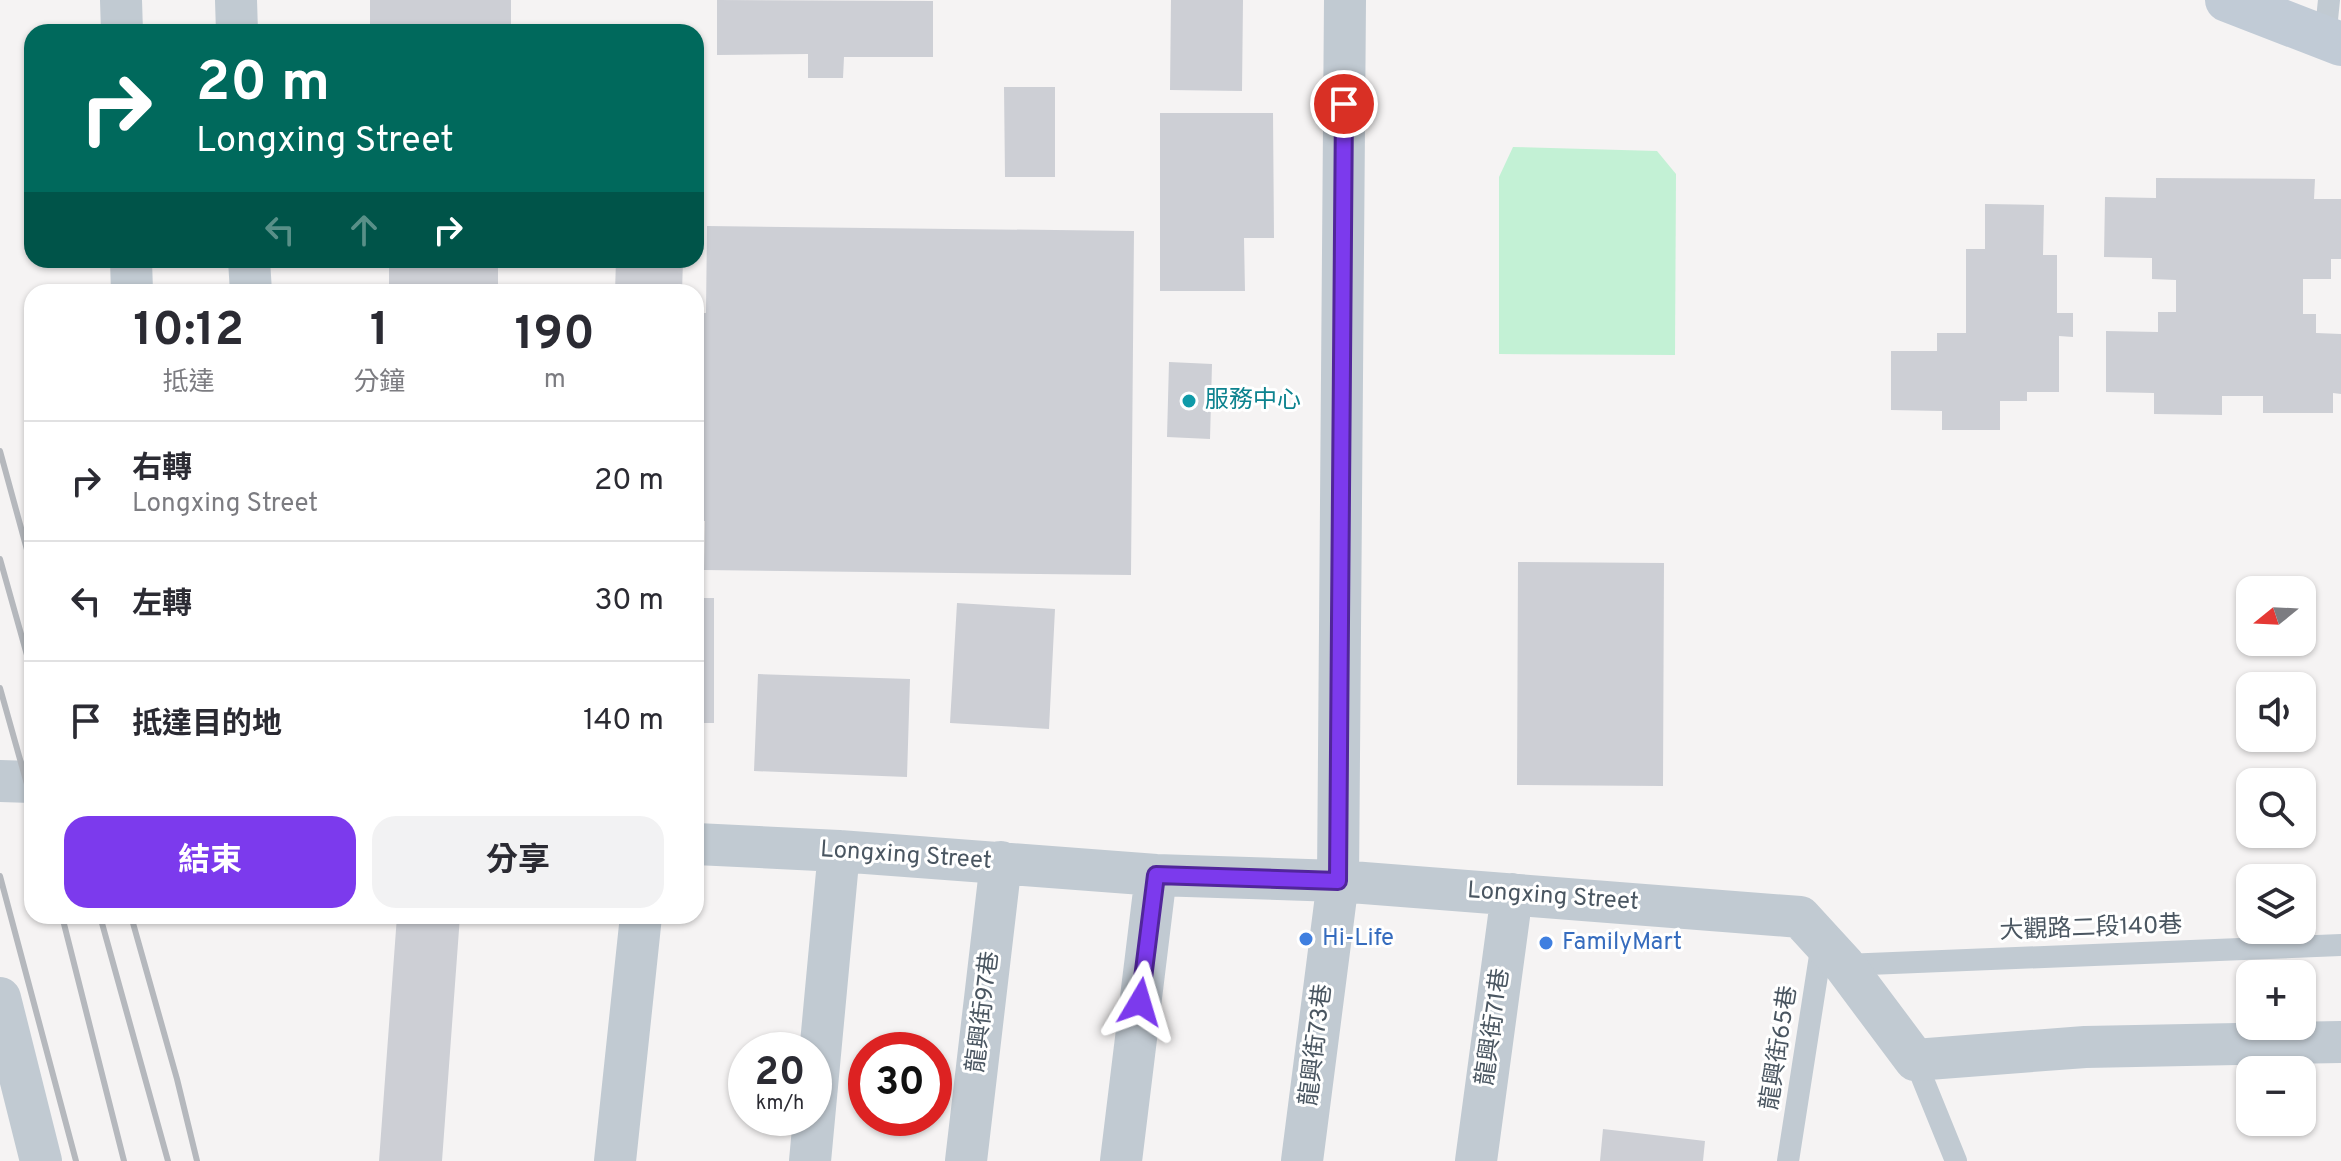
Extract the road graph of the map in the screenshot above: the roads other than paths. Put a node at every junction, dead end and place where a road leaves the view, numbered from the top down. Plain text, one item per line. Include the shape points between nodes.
1 (121, 0) edge
2 (236, 0) edge
3 (1345, 0) edge
4 (2227, 0) edge
5 (122, 24) edge
6 (237, 24) edge
7 (2332, 27) edge
8 (0, 781) edge
9 (24, 782) edge
10 (704, 844) edge
11 (839, 851) junction
12 (1001, 862) junction
13 (1156, 875) junction
14 (1338, 881) junction
15 (1512, 894) junction
16 (640, 924) edge
17 (2341, 945) edge
18 (1833, 954) junction
19 (0, 998) edge
20 (2341, 1042) edge
21 (1915, 1060) junction
22 (41, 1161) edge
23 (615, 1161) edge
24 (810, 1161) edge
25 (966, 1161) edge
26 (1121, 1161) edge
27 (1302, 1161) edge
28 (1476, 1161) edge
29 (1788, 1161) edge
30 (1956, 1161) edge

1 - 5 street
2 - 6 street
3 - 14 street, 龍興街73巷
4 - 7 main road
8 - 9 street
10 - 11 street, Longxing Street
11 - 12 street, Longxing Street
11 - 24 street
12 - 13 street, Longxing Street
12 - 25 street, 龍興街97巷
13 - 14 street, Longxing Street
13 - 26 street
14 - 15 street, Longxing Street
14 - 27 street, 龍興街73巷
15 - 18 street, Longxing Street via 1800,917
15 - 28 street, 龍興街71巷
16 - 23 street
17 - 18 lane, 大觀路二段140巷
18 - 21 street, Longxing Street
18 - 29 lane, 龍興街65巷
19 - 22 street
20 - 21 street via 2085,1047
21 - 30 lane

